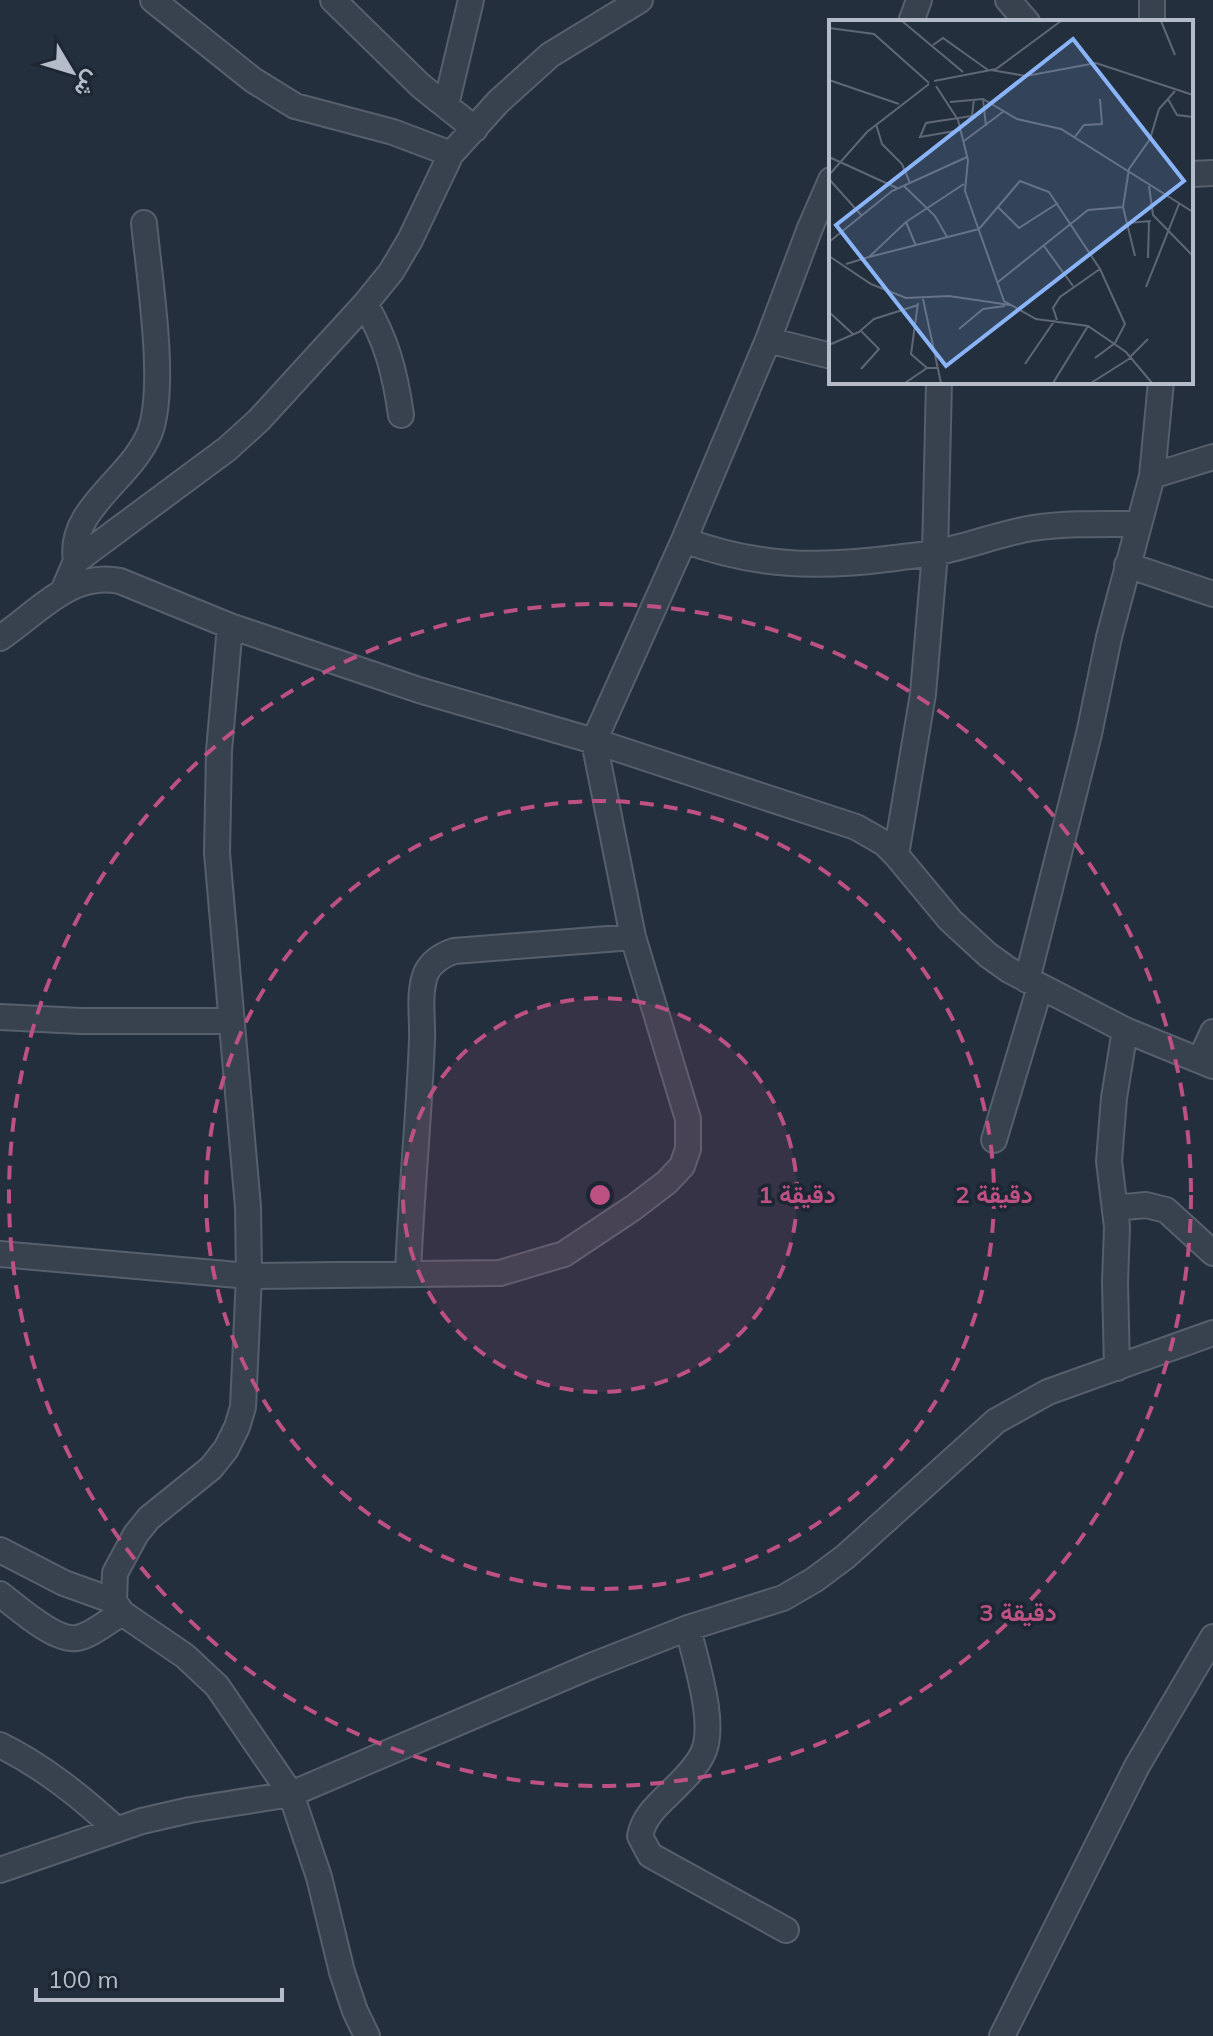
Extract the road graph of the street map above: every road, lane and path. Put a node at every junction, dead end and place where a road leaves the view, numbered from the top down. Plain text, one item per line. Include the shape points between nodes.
1 (153, 0) edge
2 (333, 0) edge
3 (471, 0) edge
4 (640, 0) edge
5 (919, 0) edge
6 (1008, 0) edge
7 (912, 20) edge
8 (1025, 20) edge
9 (446, 105) junction
10 (475, 129) junction
11 (451, 154) junction
12 (1213, 173) edge
13 (1193, 174) edge
14 (829, 185) edge
15 (144, 223) dead end
16 (365, 304) junction
17 (768, 340) junction
18 (829, 355) edge
19 (938, 384) edge
20 (1161, 384) edge
21 (401, 415) dead end
22 (1213, 457) edge
23 (1152, 476) junction
24 (1137, 524) junction
25 (684, 540) junction
26 (935, 553) junction
27 (76, 561) junction
28 (1127, 565) junction
29 (63, 591) junction
30 (1213, 594) edge
31 (230, 626) junction
32 (0, 638) edge
33 (594, 741) junction
34 (896, 855) junction
35 (633, 937) junction
36 (1033, 984) junction
37 (0, 1017) edge
38 (232, 1021) junction
39 (1125, 1030) junction
40 (1213, 1032) edge
41 (1207, 1063) edge
42 (994, 1140) dead end
43 (1115, 1208) junction
44 (1213, 1253) edge
45 (0, 1254) edge
46 (408, 1274) junction
47 (249, 1276) junction
48 (1213, 1333) edge
49 (1117, 1368) junction
50 (7, 1553) edge
51 (0, 1580) edge
52 (0, 1594) edge
53 (118, 1607) junction
54 (688, 1628) junction
55 (1213, 1637) edge
56 (0, 1745) edge
57 (291, 1794) junction
58 (116, 1829) junction
59 (0, 1870) edge
60 (786, 1930) dead end
61 (367, 2036) edge
62 (1002, 2036) edge

1 - 11 street via 253,80 295,106
2 - 9 street
3 - 9 street
4 - 10 street via 534,68
5 - 7 street
6 - 8 street
9 - 10 street
10 - 11 street
11 - 16 street via 410,240
12 - 13 street
14 - 17 street
15 - 27 street via 157,374 151,428 133,462 77,529
16 - 21 street via 388,349
16 - 27 street via 227,449
17 - 18 street
17 - 25 street
19 - 26 street
20 - 23 street
22 - 23 street
23 - 24 street
24 - 26 street via 1030,528
24 - 28 street
25 - 26 street via 721,554 783,564 848,564
25 - 33 street
26 - 34 street via 923,694
27 - 29 street
28 - 30 street
28 - 36 street
29 - 31 street via 84,581 120,581
29 - 32 street
31 - 33 street via 419,690
31 - 38 street via 217,853
33 - 34 street via 856,827
33 - 35 street
34 - 36 street via 967,937
35 - 46 street via 454,951 432,963 422,990
35 - 46 street via 688,1119 682,1166 633,1208 564,1254 500,1273
36 - 39 street
36 - 42 street
37 - 38 street
38 - 47 street
39 - 41 street
39 - 43 street via 1109,1161
40 - 41 street
43 - 44 street via 1146,1205 1166,1210
43 - 49 street
45 - 47 street
46 - 47 street
47 - 53 street via 243,1407 237,1427 211,1468 136,1534 115,1573
48 - 49 street
49 - 54 street via 1048,1392 996,1421 814,1580 783,1598
50 - 51 street
50 - 53 street
52 - 53 street via 65,1638 82,1637
53 - 57 street via 206,1674
54 - 57 street
54 - 60 street via 708,1737 688,1775 646,1817 640,1836 650,1855
55 - 62 street via 1137,1766
56 - 58 street via 57,1779
57 - 58 street via 190,1810
57 - 61 street via 319,1877 342,1972
58 - 59 street

